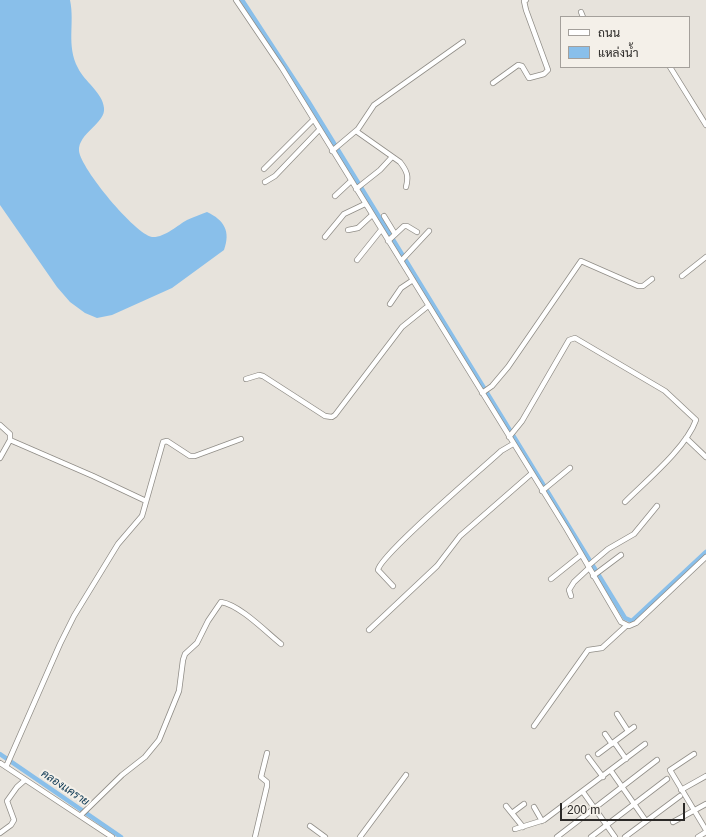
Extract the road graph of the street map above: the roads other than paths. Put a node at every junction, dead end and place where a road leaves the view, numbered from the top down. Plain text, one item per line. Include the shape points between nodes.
1 (236, 0) edge
2 (526, 0) edge
3 (463, 42) dead end
4 (671, 68) edge
5 (493, 83) dead end
6 (313, 120) junction
7 (706, 125) edge
8 (319, 130) junction
9 (356, 131) junction
10 (335, 149) junction
11 (392, 156) junction
12 (264, 169) dead end
13 (351, 181) junction
14 (266, 182) dead end
15 (359, 187) junction
16 (406, 187) dead end
17 (335, 196) dead end
18 (365, 204) junction
19 (372, 215) junction
20 (384, 216) dead end
21 (348, 230) dead end
22 (381, 230) junction
23 (429, 230) dead end
24 (417, 232) dead end
25 (395, 234) junction
26 (324, 237) dead end
27 (388, 241) junction
28 (706, 258) edge
29 (357, 260) dead end
30 (401, 261) junction
31 (682, 276) dead end
32 (652, 279) dead end
33 (413, 280) junction
34 (390, 304) dead end
35 (428, 306) junction
36 (246, 379) dead end
37 (484, 391) junction
38 (0, 425) edge
39 (511, 435) junction
40 (686, 438) junction
41 (241, 439) dead end
42 (10, 440) junction
43 (513, 444) junction
44 (706, 456) edge
45 (0, 458) edge
46 (570, 468) dead end
47 (531, 474) junction
48 (543, 491) junction
49 (146, 501) junction
50 (625, 502) dead end
51 (657, 506) dead end
52 (581, 554) junction
53 (621, 555) dead end
54 (706, 557) edge
55 (590, 565) junction
56 (593, 576) junction
57 (552, 579) dead end
58 (393, 586) dead end
59 (571, 596) dead end
60 (626, 626) junction
61 (369, 630) dead end
62 (281, 644) dead end
63 (617, 714) dead end
64 (534, 726) dead end
65 (634, 727) dead end
66 (628, 731) junction
67 (605, 734) dead end
68 (613, 743) junction
69 (645, 744) dead end
70 (267, 753) dead end
71 (598, 754) dead end
72 (694, 754) dead end
73 (588, 757) dead end
74 (626, 759) junction
75 (657, 760) dead end
76 (0, 763) edge
77 (7, 766) junction
78 (611, 771) junction
79 (406, 775) dead end
80 (706, 776) edge
81 (603, 777) junction
82 (667, 779) dead end
83 (26, 780) junction
84 (622, 787) junction
85 (681, 790) junction
86 (583, 792) junction
87 (680, 796) dead end
88 (524, 804) dead end
89 (634, 804) junction
90 (706, 804) edge
91 (506, 806) dead end
92 (534, 807) dead end
93 (595, 809) junction
94 (694, 811) junction
95 (512, 813) junction
96 (81, 815) junction
97 (542, 820) junction
98 (646, 821) junction
99 (673, 822) dead end
100 (606, 825) junction
101 (310, 826) dead end
102 (523, 827) junction
103 (515, 829) dead end
104 (706, 831) edge
105 (0, 833) edge
106 (112, 837) edge
107 (255, 837) edge
108 (325, 837) edge
109 (360, 837) edge
110 (557, 837) edge
111 (591, 837) edge
112 (615, 837) edge
113 (625, 837) edge
114 (698, 837) edge

1 - 6 street
2 - 5 street via 526,10 548,70 544,74 529,78 522,66 518,65
3 - 9 street via 374,105
4 - 7 street
6 - 8 street
6 - 12 street
8 - 10 street
8 - 14 street via 275,176
9 - 10 street
9 - 11 street
10 - 13 street
11 - 15 street
11 - 16 street via 407,172
13 - 15 street
13 - 17 street
15 - 18 street
18 - 19 street
18 - 26 street via 344,214
19 - 21 street via 358,228
19 - 22 street
20 - 25 street
22 - 27 street
22 - 29 street
23 - 30 street
24 - 25 street via 407,226
25 - 27 street
27 - 30 street
28 - 31 street
30 - 33 street
32 - 37 street via 643,286 638,286 581,261 508,367
33 - 34 street via 401,288
33 - 35 street
35 - 36 street via 404,325 332,417 325,416 263,376
35 - 37 street
37 - 39 street
38 - 42 street via 9,432
39 - 40 street via 569,340 573,338 651,381 669,394 696,420
39 - 43 street
40 - 44 street
40 - 50 street
41 - 49 street via 195,456 190,456 167,441 163,442
42 - 45 street
42 - 49 street
43 - 47 street
43 - 58 street via 501,451 382,561 378,570
46 - 48 street
47 - 48 street
47 - 61 street via 460,536 437,566
48 - 52 street
49 - 77 street via 139,520 118,544 66,631
51 - 55 street via 634,534 608,549
52 - 55 street
52 - 57 street
53 - 56 street
54 - 60 street via 636,623
55 - 56 street
55 - 59 street via 572,586
56 - 60 street
60 - 64 street via 602,648 588,650
62 - 96 street via 237,609 222,602 211,616 197,643 183,660 179,691 159,740 145,757 122,775
63 - 66 street
65 - 66 street
66 - 68 street
67 - 68 street
68 - 71 street
68 - 74 street
69 - 74 street
70 - 107 street via 261,777 267,782 267,786
72 - 85 street via 670,770
73 - 81 street
74 - 78 street
75 - 84 street
76 - 77 street
77 - 83 street
78 - 81 street
78 - 84 street
79 - 109 street
80 - 85 street
81 - 86 street
82 - 89 street
83 - 96 street
83 - 105 street via 7,801 14,820
84 - 89 street
84 - 93 street
85 - 94 street
86 - 93 street
86 - 97 street
87 - 98 street
88 - 95 street
89 - 98 street
89 - 100 street
90 - 94 street
91 - 95 street
92 - 97 street
93 - 100 street
93 - 110 street
94 - 99 street
94 - 104 street
95 - 102 street
96 - 106 street
97 - 102 street
98 - 113 street
100 - 111 street
100 - 112 street
101 - 108 street
102 - 103 street
104 - 114 street

